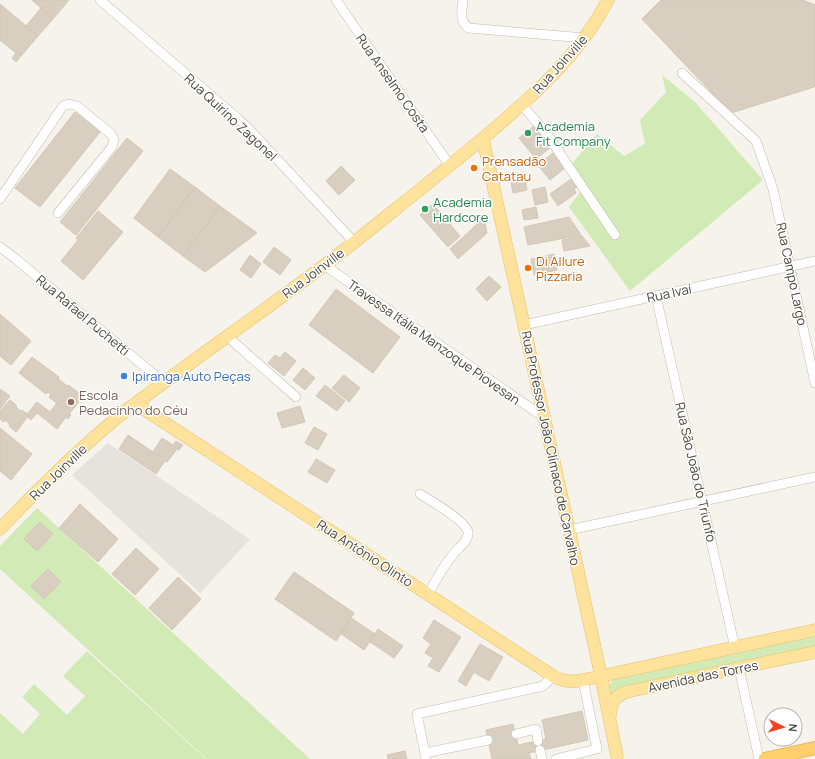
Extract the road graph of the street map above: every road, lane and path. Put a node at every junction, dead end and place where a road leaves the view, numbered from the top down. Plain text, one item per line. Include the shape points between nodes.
1 (100, 0) edge
2 (336, 0) edge
3 (463, 0) edge
4 (608, 0) edge
5 (585, 38) junction
6 (682, 73) dead end
7 (522, 105) junction
8 (483, 139) junction
9 (450, 166) junction
10 (0, 199) edge
11 (58, 213) dead end
12 (615, 235) dead end
13 (354, 242) junction
14 (0, 247) edge
15 (815, 261) edge
16 (324, 265) junction
17 (790, 266) junction
18 (656, 296) junction
19 (524, 325) junction
20 (228, 337) junction
21 (164, 383) junction
22 (815, 383) edge
23 (296, 397) dead end
24 (136, 404) junction
25 (544, 418) junction
26 (815, 477) edge
27 (420, 494) dead end
28 (702, 501) junction
29 (0, 529) edge
30 (569, 530) junction
31 (428, 595) junction
32 (815, 630) edge
33 (735, 648) junction
34 (815, 652) edge
35 (739, 668) junction
36 (553, 676) junction
37 (601, 677) junction
38 (583, 680) junction
39 (610, 722) junction
40 (516, 734) tunnel mouth
41 (488, 740) tunnel mouth
42 (538, 741) dead end
43 (815, 748) edge
44 (426, 756) edge
45 (617, 756) dead end
46 (556, 759) edge
47 (759, 759) edge
48 (765, 759) edge

1 - 13 street, Rua Quirino Zagonel via 245,125
2 - 9 street, Rua Anselmo Costa
3 - 5 street via 462,20 468,28
4 - 5 main road, Rua Joinville
5 - 7 main road, Rua Joinville via 559,69
6 - 17 street, Rua Campo Largo via 756,141 773,189
7 - 8 main road, Rua Joinville
7 - 12 street via 546,133
8 - 9 main road, Rua Joinville
8 - 19 main road, Rua Professor João Clímaco de Carvalho
9 - 13 main road, Rua Joinville
10 - 11 street via 63,106 73,105 111,134 114,140 112,147
13 - 16 main road, Rua Joinville
14 - 21 street, Rua Rafael Puchetti
15 - 17 street, Rua Ivaí
16 - 20 main road, Rua Joinville
16 - 25 street, Travessa Itália Manzoque Piovesan
17 - 18 street, Rua Ivaí
17 - 22 street, Rua Campo Largo
18 - 19 street, Rua Ivaí
18 - 28 street, Rua São João do Triunfo
19 - 25 main road, Rua Professor João Clímaco de Carvalho
20 - 21 main road, Rua Joinville
20 - 23 street
21 - 24 main road, Rua Joinville
24 - 29 main road, Rua Joinville via 62,467
24 - 31 main road, Rua Antônio Olinto
25 - 30 main road, Rua Professor João Clímaco de Carvalho
26 - 28 street
27 - 31 street via 459,521 468,533 464,543 446,564
28 - 30 street
28 - 33 street, Rua São João do Triunfo
30 - 37 main road, Rua Professor João Clímaco de Carvalho
31 - 36 main road, Rua Antônio Olinto
32 - 33 main road, Avenida das Torres
33 - 37 main road, Avenida das Torres
34 - 35 main road, Avenida das Torres
35 - 39 main road, Avenida das Torres via 626,692 615,699
35 - 47 street
36 - 38 main road, Rua Antônio Olinto via 567,682
36 - 44 street via 543,686 417,714
37 - 38 main road, Rua Antônio Olinto
37 - 39 main road, Rua Professor João Clímaco de Carvalho
38 - 46 street via 597,750
39 - 45 main road, Rua Professor João Clímaco de Carvalho
40 - 42 street via 536,729
41 - 44 street
43 - 48 highway

